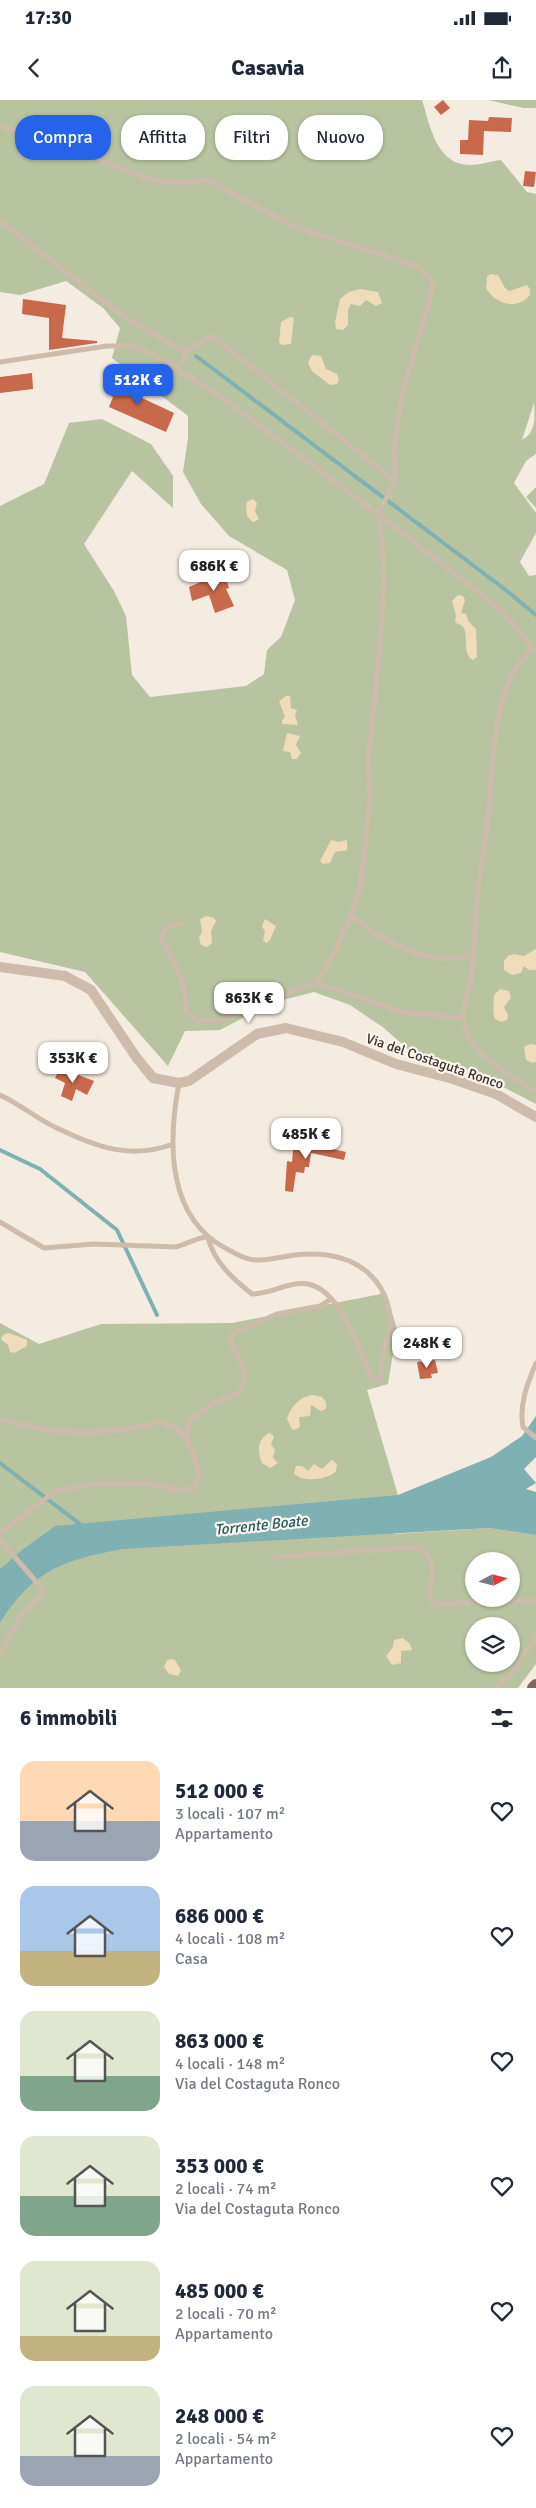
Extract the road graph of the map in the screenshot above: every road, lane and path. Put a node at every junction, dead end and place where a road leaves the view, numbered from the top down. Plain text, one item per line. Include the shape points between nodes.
1 (0, 126) edge
2 (0, 221) edge
3 (185, 352) junction
4 (0, 362) edge
5 (177, 367) junction
6 (395, 481) junction
7 (378, 514) junction
8 (534, 650) edge
9 (351, 914) junction
10 (182, 923) dead end
11 (474, 953) junction
12 (0, 967) edge
13 (316, 983) junction
14 (464, 1018) junction
15 (179, 1083) junction
16 (536, 1092) edge
17 (0, 1095) edge
18 (536, 1118) edge
19 (173, 1144) junction
20 (0, 1222) edge
21 (208, 1237) junction
22 (331, 1299) junction
23 (536, 1363) edge
24 (0, 1420) edge
25 (536, 1438) edge
26 (187, 1440) junction
27 (0, 1533) edge
28 (0, 1540) edge
29 (276, 1557) dead end
30 (536, 1600) edge
31 (536, 1636) edge
32 (0, 1654) edge
33 (536, 1685) edge
34 (494, 1688) edge
35 (534, 1688) edge

1 - 6 lane via 59,144 148,179 175,183 206,180 295,227 425,271 433,288 402,399 394,452
2 - 3 lane via 126,318
3 - 5 lane
3 - 6 lane via 208,337 214,337
4 - 5 lane via 107,346 133,346
5 - 7 lane
6 - 7 lane
7 - 8 lane via 496,606
7 - 9 lane via 384,581 368,764 370,795 360,888
8 - 11 lane via 510,679 500,717 490,772
9 - 11 lane via 366,928 430,958 461,959
9 - 13 lane via 333,956
10 - 13 lane via 167,926 162,930 160,939 176,963 187,996 186,1012 198,1021 222,1020 254,1004
11 - 14 lane
12 - 15 street via 64,976 92,990 153,1078
13 - 14 lane via 402,1012
14 - 16 lane via 468,1032 484,1056 494,1066
15 - 18 street, Via del Costaguta Ronco via 189,1081 257,1034 286,1028 343,1042 396,1064 496,1094
15 - 19 lane via 173,1118
17 - 19 lane via 57,1128 101,1145 128,1152 144,1152
19 - 21 lane via 176,1182 181,1197 188,1212
20 - 21 lane via 44,1248 94,1244 175,1246
21 - 22 lane via 215,1257 252,1294 307,1284
21 - 22 lane via 234,1254 251,1259 328,1254 369,1271 385,1298 391,1328 382,1353 381,1378 378,1380 373,1380 350,1326
22 - 26 lane via 320,1306 277,1314 232,1334 230,1341 246,1378 239,1393 211,1404 189,1422
23 - 25 lane via 523,1398 521,1416 523,1428
24 - 26 lane via 51,1431 88,1433 158,1422 176,1428
26 - 27 lane via 199,1474 195,1487 180,1490 145,1483 96,1484 57,1490
28 - 32 lane via 45,1592 20,1617
29 - 30 lane via 417,1547 431,1558 433,1568 429,1597 435,1604
31 - 34 lane via 509,1677
33 - 35 main road

